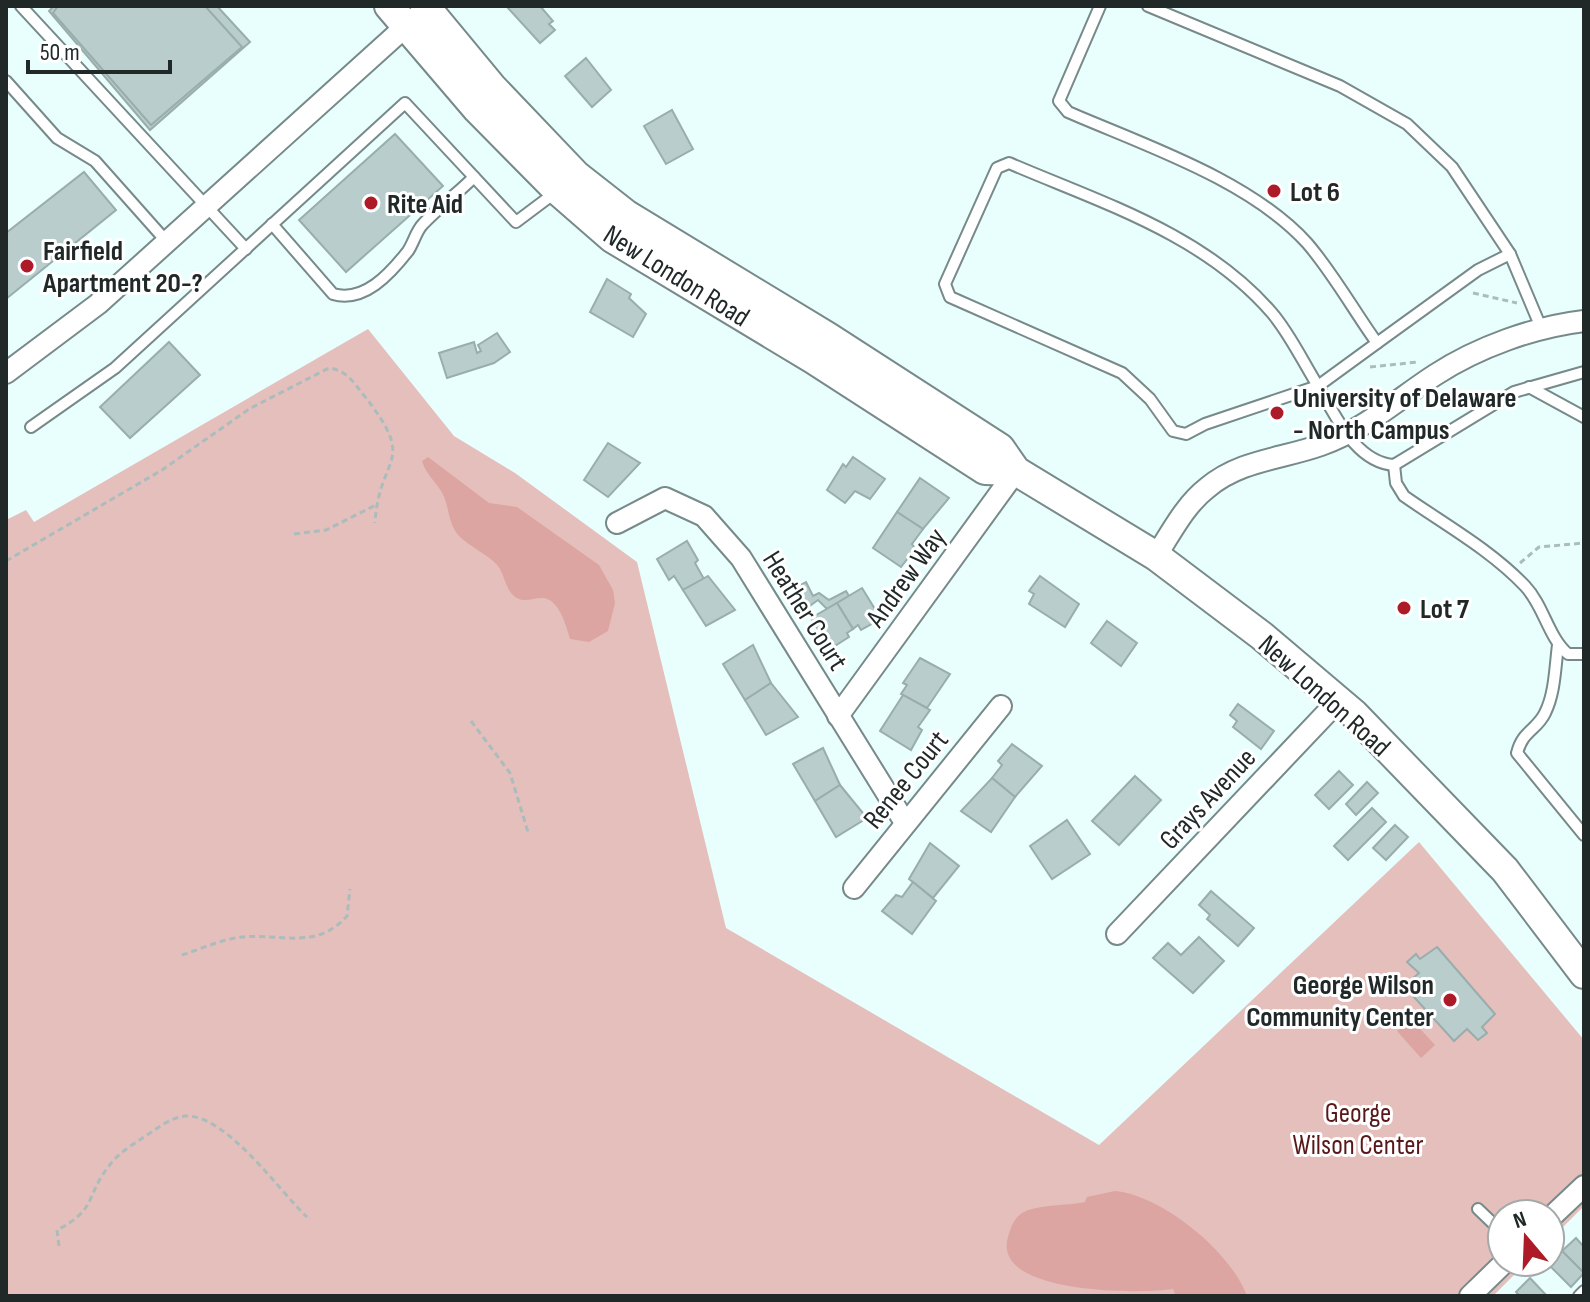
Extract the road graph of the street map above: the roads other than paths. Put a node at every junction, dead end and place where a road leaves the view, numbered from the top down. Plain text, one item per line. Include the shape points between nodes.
1 (21, 6) edge
2 (1100, 6) edge
3 (1148, 6) edge
4 (415, 10) edge
5 (6, 81) edge
6 (474, 177) junction
7 (558, 191) junction
8 (206, 206) junction
9 (272, 224) junction
10 (167, 242) junction
11 (246, 249) junction
12 (1510, 254) junction
13 (1584, 321) edge
14 (1542, 330) junction
15 (1377, 343) junction
16 (1584, 372) edge
17 (6, 373) edge
18 (1318, 386) junction
19 (1529, 387) junction
20 (1584, 417) edge
21 (31, 427) dead end
22 (1347, 433) junction
23 (1394, 465) junction
24 (1016, 471) junction
25 (617, 523) dead end
26 (1156, 556) junction
27 (1558, 645) junction
28 (1584, 654) edge
29 (1338, 701) junction
30 (1001, 706) dead end
31 (838, 716) junction
32 (904, 821) junction
33 (1584, 835) edge
34 (854, 888) dead end
35 (1117, 934) dead end
36 (1584, 974) edge
37 (1584, 1186) edge
38 (1566, 1203) edge
39 (1478, 1209) dead end
40 (1486, 1217) edge
41 (1489, 1278) edge
42 (1584, 1291) edge
43 (1470, 1296) edge
44 (1579, 1296) edge

1 - 8 lane
2 - 15 lane via 1059,101 1068,112 1216,176 1265,210 1306,243
3 - 12 lane via 1340,86 1407,124 1452,167
4 - 7 main road, New London Road via 477,109
4 - 8 street
4 - 24 main road, New London Road via 576,175 627,215 1000,448
5 - 10 lane via 57,138 95,161
6 - 7 lane via 516,222
6 - 9 lane via 405,103
6 - 9 lane via 421,226 409,249 361,295 333,294
7 - 24 main road, New London Road via 612,238 985,470
8 - 10 street
8 - 11 lane
9 - 11 lane
10 - 17 street via 68,329
11 - 21 lane via 115,368
12 - 14 lane
12 - 15 lane via 1478,270
13 - 14 street
14 - 22 street via 1489,347 1436,374
15 - 18 lane
16 - 19 lane
18 - 18 lane via 1186,434 1173,431 1122,373 950,297 945,284 997,168 1009,163 1167,230 1217,262 1273,314
18 - 22 lane
19 - 20 lane
19 - 23 lane
22 - 23 lane via 1366,457
22 - 26 street via 1226,475 1191,504
23 - 27 lane via 1404,496 1528,588
24 - 26 main road, New London Road
24 - 31 street, Andrew Way
25 - 31 street, Heather Court via 665,498 704,516 741,558
26 - 29 main road, New London Road
27 - 28 lane via 1568,654
27 - 33 lane via 1553,693 1544,717 1521,737 1517,753
29 - 35 street, Grays Avenue
29 - 36 main road, New London Road via 1505,870
30 - 32 street, Renee Court
31 - 32 street, Heather Court
32 - 34 street, Renee Court
37 - 38 street
39 - 40 lane
41 - 43 street
42 - 44 lane

